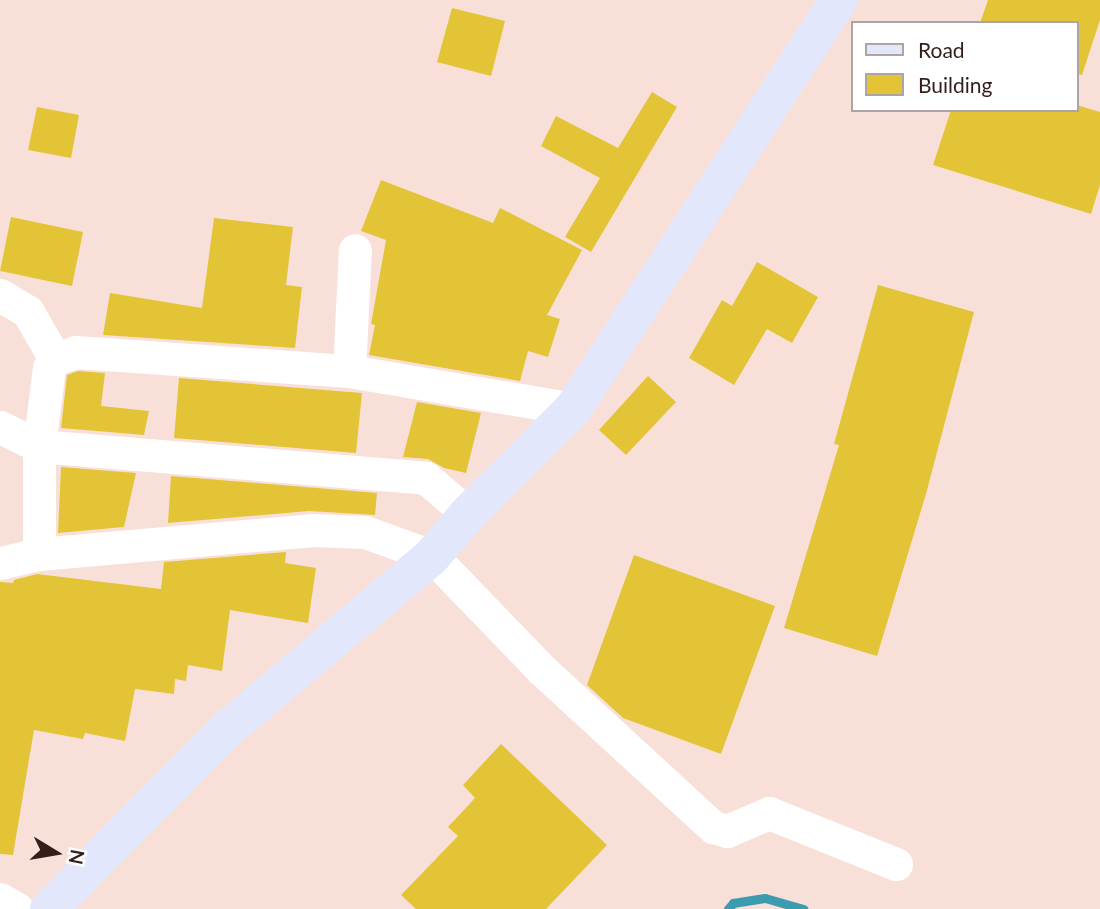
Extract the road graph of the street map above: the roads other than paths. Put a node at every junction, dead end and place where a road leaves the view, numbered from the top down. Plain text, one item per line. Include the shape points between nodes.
1 (839, 0) edge
2 (355, 250) dead end
3 (0, 295) edge
4 (55, 359) junction
5 (349, 371) junction
6 (573, 409) junction
7 (0, 427) edge
8 (39, 446) junction
9 (468, 514) junction
10 (38, 554) junction
11 (432, 555) junction
12 (0, 563) edge
13 (896, 864) dead end
14 (0, 900) edge
15 (16, 909) edge
16 (50, 909) edge

1 - 6 street
2 - 5 street
3 - 4 street via 28,312
4 - 5 street via 76,352 144,354
4 - 8 street via 49,368
5 - 6 street
6 - 9 street
7 - 8 street
8 - 9 street via 426,478
8 - 10 street
9 - 11 street
10 - 11 street via 311,530 365,532
10 - 12 street
11 - 13 street via 541,669 713,827 727,831 769,813
11 - 16 street via 224,732
14 - 15 street

